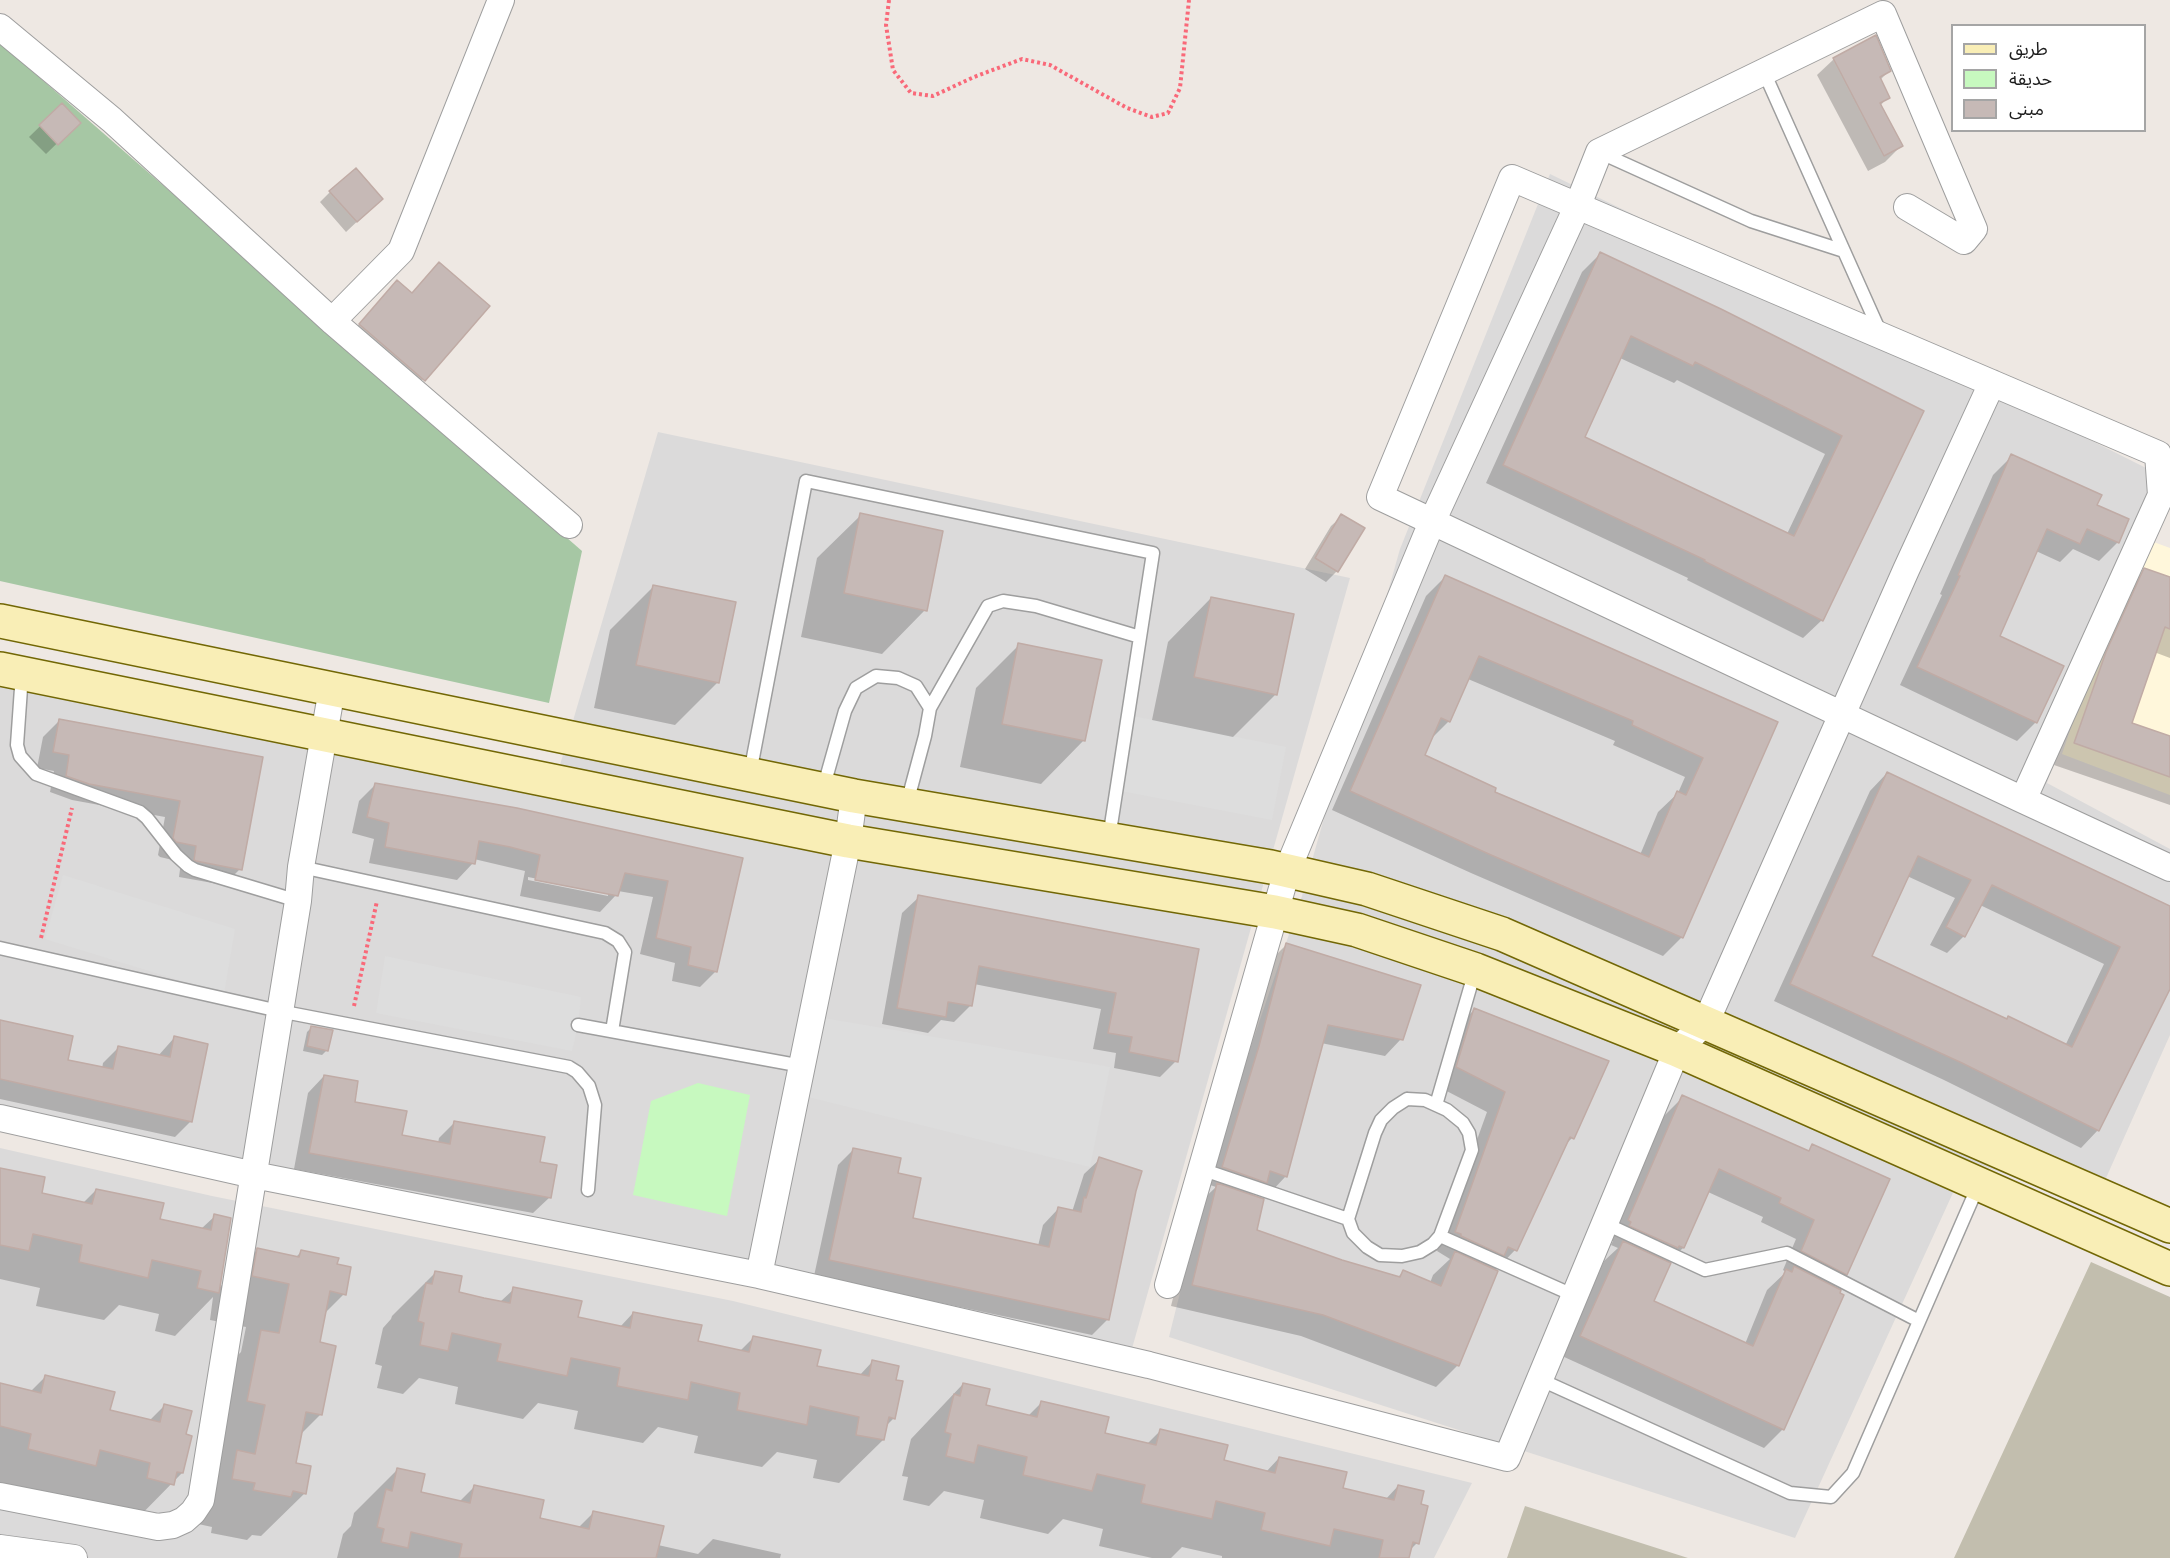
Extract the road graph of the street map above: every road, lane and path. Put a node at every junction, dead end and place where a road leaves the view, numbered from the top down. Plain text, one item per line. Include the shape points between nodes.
1 (501, 0) edge
2 (889, 0) edge
3 (1188, 0) edge
4 (0, 27) edge
5 (1764, 72) junction
6 (1599, 152) junction
7 (1578, 205) junction
8 (1907, 207) dead end
9 (1844, 251) junction
10 (332, 321) junction
11 (1881, 335) junction
12 (1992, 383) junction
13 (1432, 522) junction
14 (569, 525) dead end
15 (0, 621) edge
16 (1140, 637) junction
17 (11, 671) edge
18 (332, 689) junction
19 (930, 708) junction
20 (1842, 714) junction
21 (323, 735) junction
22 (750, 774) junction
23 (76, 790) junction
24 (839, 793) junction
25 (2023, 800) junction
26 (906, 805) junction
27 (1109, 839) junction
28 (848, 841) junction
29 (302, 867) junction
30 (2170, 868) edge
31 (1287, 871) junction
32 (298, 901) junction
33 (1275, 912) junction
34 (372, 926) dead end
35 (0, 948) edge
36 (36, 956) junction
37 (1476, 970) junction
38 (354, 1008) dead end
39 (279, 1011) junction
40 (1706, 1022) junction
41 (578, 1025) dead end
42 (612, 1031) junction
43 (1677, 1050) junction
44 (802, 1066) junction
45 (1436, 1105) junction
46 (0, 1118) edge
47 (1201, 1169) junction
48 (254, 1175) junction
49 (1979, 1184) junction
50 (588, 1190) dead end
51 (1348, 1219) junction
52 (1604, 1223) junction
53 (2170, 1226) edge
54 (1440, 1236) junction
55 (2170, 1269) edge
56 (759, 1275) junction
57 (1168, 1285) dead end
58 (1573, 1295) junction
59 (1919, 1321) junction
60 (1539, 1378) junction
61 (0, 1496) edge
62 (0, 1548) edge
63 (74, 1558) edge

1 - 10 street via 401,251
2 - 3 path via 886,25 893,70 911,93 933,96 1022,59 1050,65 1126,108 1152,117 1168,113 1180,88
4 - 10 street via 112,120
5 - 6 street
5 - 8 street via 1882,14 1974,229 1964,241
5 - 9 lane
6 - 7 street
6 - 9 lane via 1751,220
7 - 11 street
7 - 13 street
7 - 13 street via 1512,178 1380,497
9 - 11 lane
10 - 14 street
11 - 12 street
12 - 20 street
12 - 25 street via 2158,454 2162,495
13 - 20 street
13 - 31 street
15 - 18 street
16 - 19 lane via 1036,606 1003,601 988,606
16 - 22 lane via 1153,553 806,481
16 - 27 lane
17 - 21 street
17 - 23 lane via 20,756 36,774
18 - 21 street
18 - 22 street
19 - 24 lane via 916,686 898,678 876,676 856,688 845,711
19 - 26 lane
20 - 25 street
20 - 40 street
21 - 28 street
21 - 29 street
22 - 24 street
23 - 32 lane via 140,812 188,866
23 - 36 path
24 - 26 street
24 - 28 street
25 - 30 street
26 - 27 street
27 - 31 street
28 - 33 street
28 - 44 street
29 - 32 street
29 - 42 lane via 606,933 625,952
31 - 33 street
31 - 40 street via 1366,889 1502,934
32 - 39 street
33 - 37 street via 1357,930
33 - 47 street
34 - 38 path
35 - 36 lane
36 - 39 lane
37 - 43 street
37 - 45 lane
39 - 48 street
39 - 50 lane via 569,1067 590,1086 595,1105
40 - 43 street
40 - 53 street
41 - 42 lane
42 - 44 lane
43 - 49 street
43 - 52 street
44 - 56 street
45 - 51 lane via 1407,1099 1381,1120
45 - 54 lane via 1463,1123 1472,1150
46 - 48 street
47 - 51 lane
47 - 57 street
48 - 56 street
48 - 61 street via 201,1500 193,1512 173,1525 158,1527
49 - 55 street
49 - 59 lane
51 - 54 lane via 1353,1233 1380,1255 1420,1252
52 - 58 street
52 - 59 lane via 1705,1270 1787,1253
54 - 58 lane
56 - 60 street via 1149,1365 1507,1458
58 - 60 street
59 - 60 lane via 1853,1473 1831,1497 1790,1493
62 - 63 street

